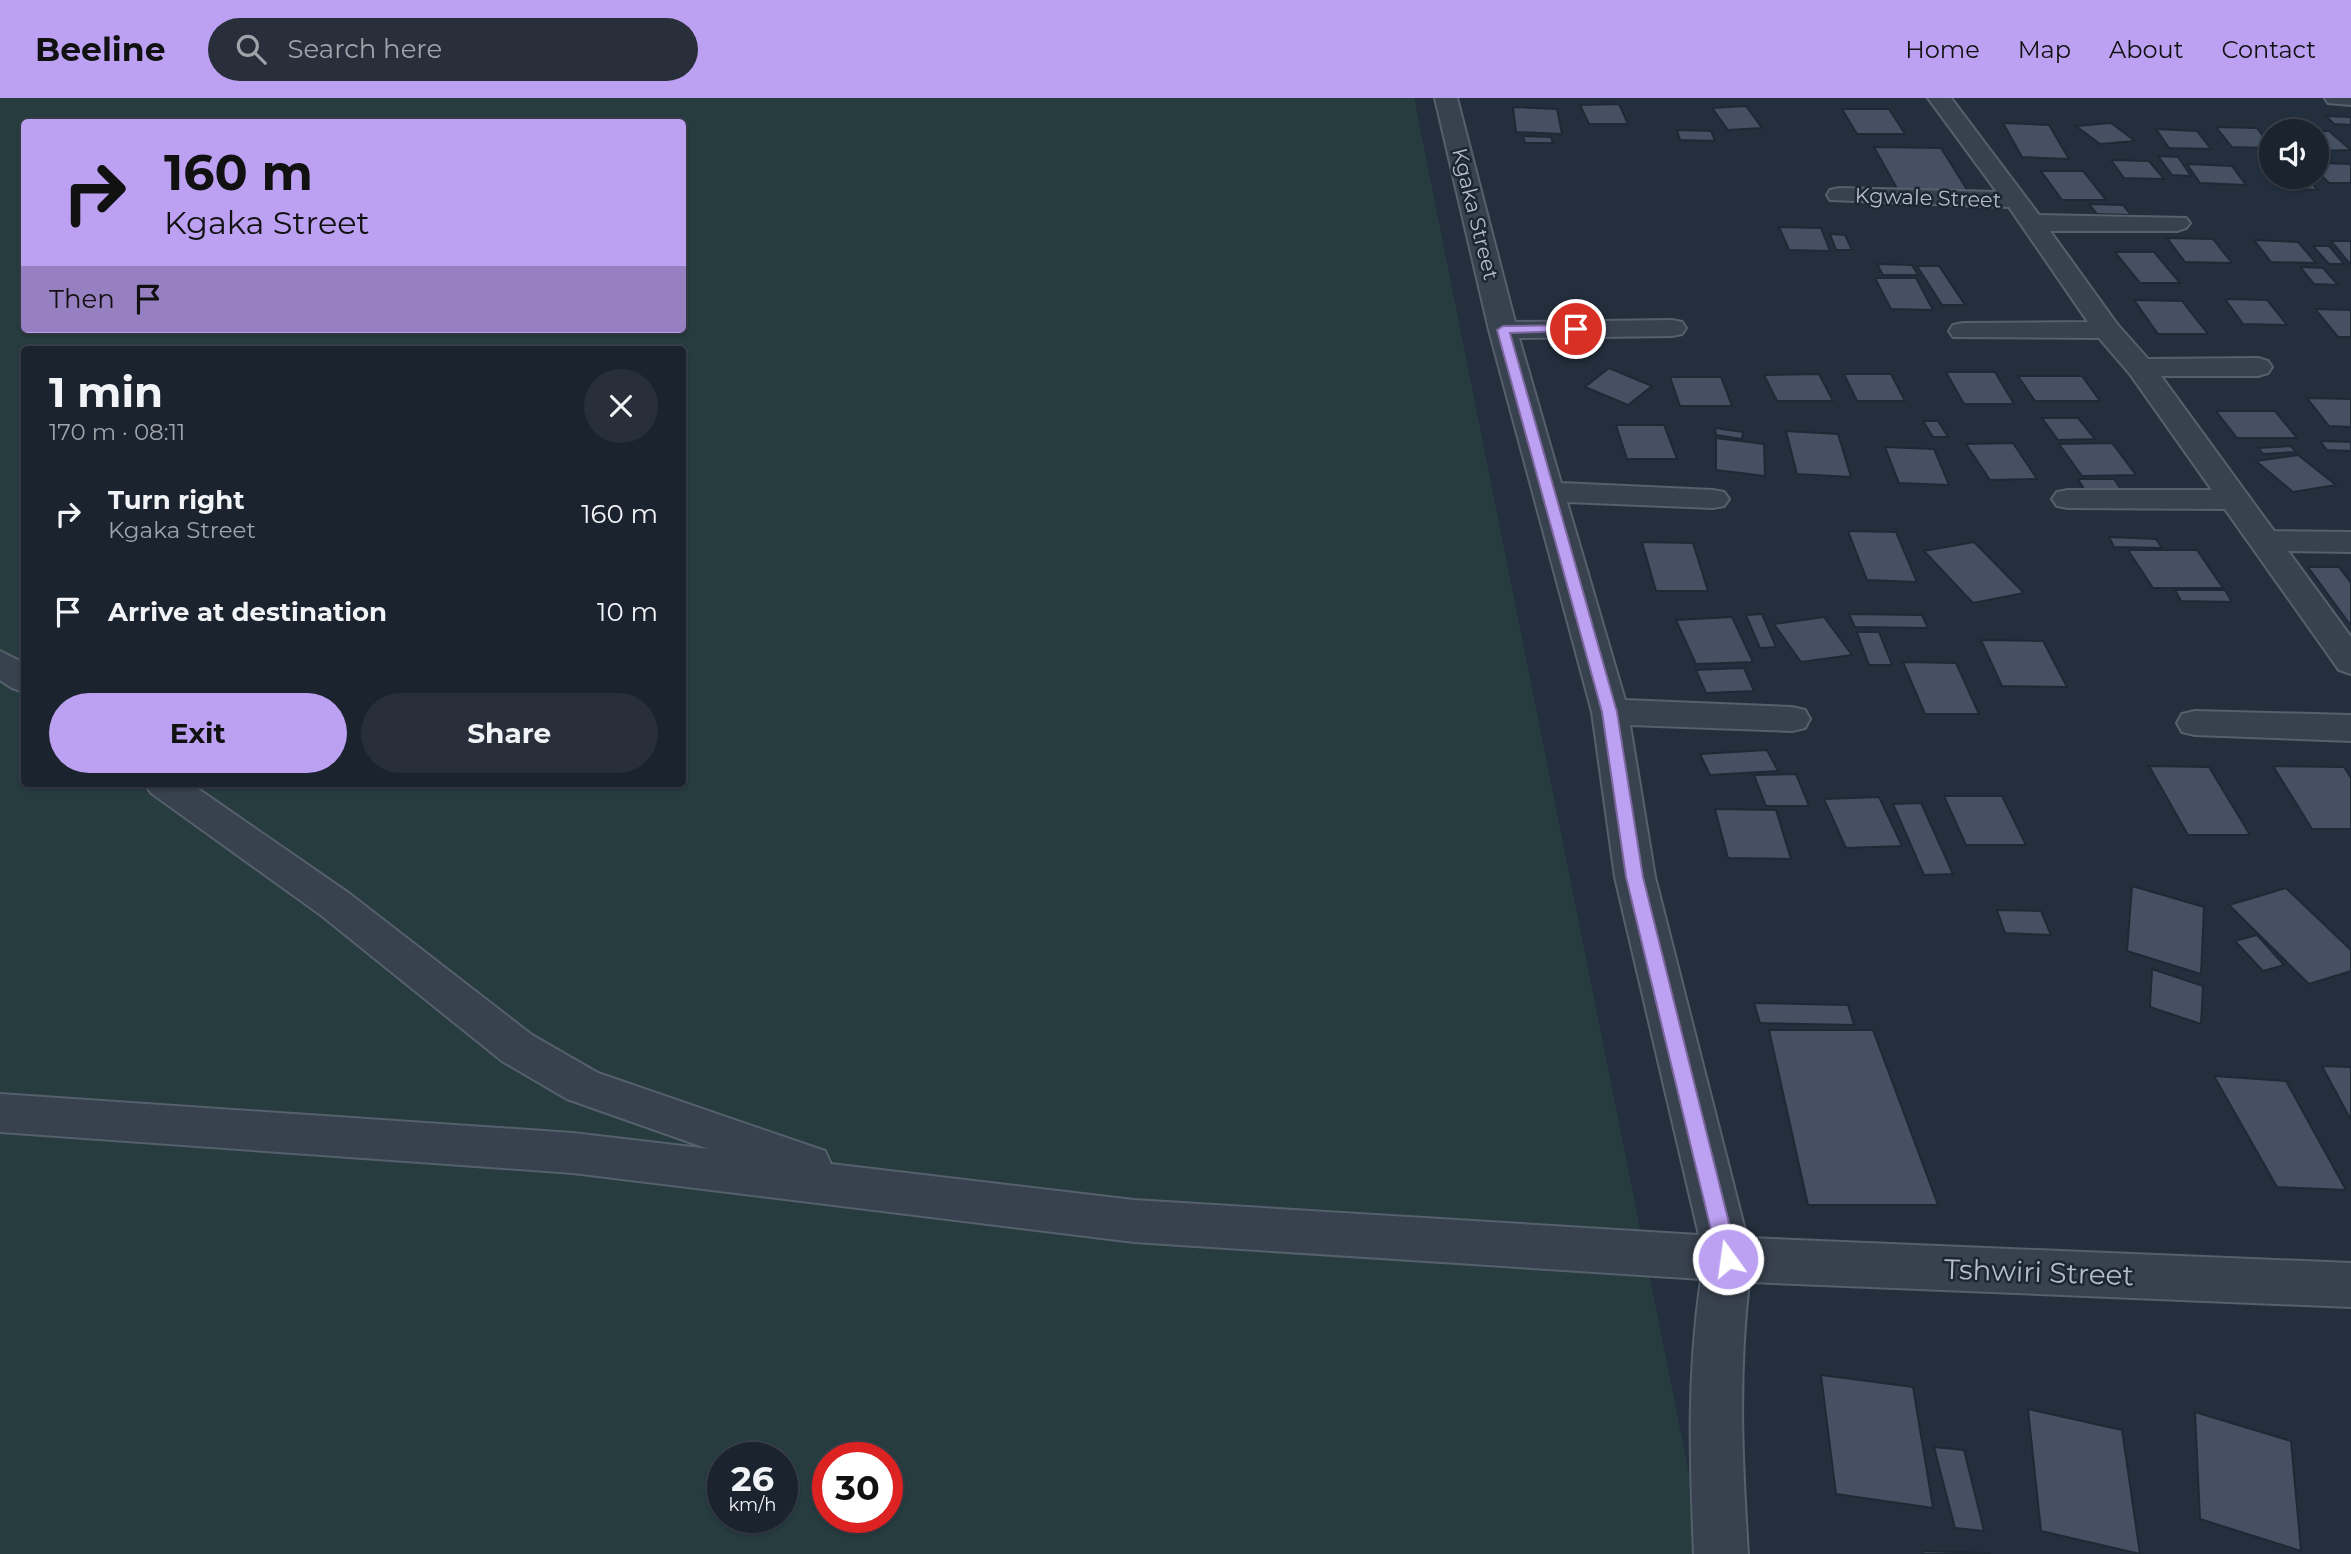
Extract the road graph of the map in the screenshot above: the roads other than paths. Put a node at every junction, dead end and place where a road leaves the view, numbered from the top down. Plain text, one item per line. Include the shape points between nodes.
1 (1446, 98) edge
2 (1939, 98) edge
3 (2336, 98) edge
4 (2351, 98) edge
5 (1839, 195) dead end
6 (2024, 212) junction
7 (2177, 223) dead end
8 (1672, 328) dead end
9 (1503, 330) junction
10 (2107, 330) junction
11 (1963, 331) dead end
12 (2258, 367) dead end
13 (2140, 368) junction
14 (1549, 492) junction
15 (1713, 499) dead end
16 (2068, 499) dead end
17 (2232, 500) junction
18 (2263, 541) junction
19 (2351, 541) edge
20 (0, 663) edge
21 (2351, 663) edge
22 (21, 678) edge
23 (1610, 712) junction
24 (1791, 719) dead end
25 (2195, 723) dead end
26 (2351, 728) edge
27 (168, 787) edge
28 (0, 1112) edge
29 (877, 1188) junction
30 (1728, 1259) junction
31 (2351, 1284) edge
32 (1721, 1554) edge

1 - 9 street, Kgaka Street
2 - 6 street, Kgwale Street
3 - 4 street
5 - 6 street, Kgwale Street
6 - 7 street, Kgwale Street
6 - 10 street, Kgwale Street
8 - 9 street
9 - 14 street, Kgaka Street
10 - 11 street
10 - 13 street, Kgwale Street
12 - 13 street
13 - 17 street, Kgwale Street
14 - 15 street
14 - 23 street, Kgaka Street
16 - 17 street
17 - 18 street, Kgwale Street
18 - 19 street
18 - 21 street, Kgwale Street
20 - 22 street
23 - 24 street
23 - 30 street, Kgaka Street via 1635,877
25 - 26 street
27 - 29 street via 336,905 517,1048 561,1074 583,1086
28 - 29 street via 573,1153
29 - 30 street, Tshwiri Street via 1134,1221
30 - 31 street, Tshwiri Street
30 - 32 street via 1716,1350 1714,1421

